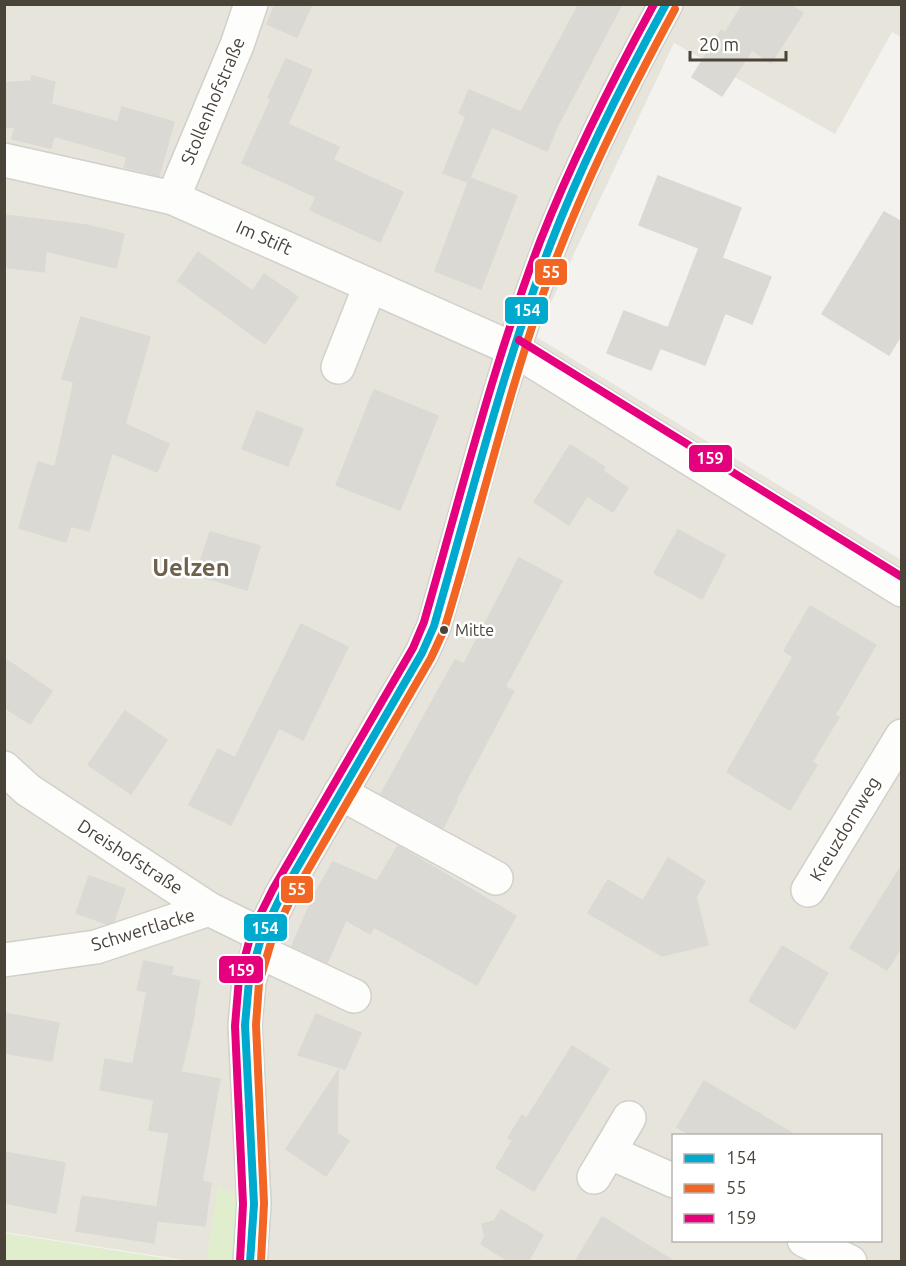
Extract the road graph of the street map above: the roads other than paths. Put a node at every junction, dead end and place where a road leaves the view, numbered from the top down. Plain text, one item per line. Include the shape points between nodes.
1 (251, 4) edge
2 (666, 4) edge
3 (4, 160) edge
4 (173, 198) junction
5 (370, 286) junction
6 (513, 350) junction
7 (338, 367) dead end
8 (902, 590) edge
9 (902, 736) edge
10 (4, 768) edge
11 (340, 793) junction
12 (496, 878) dead end
13 (808, 890) dead end
14 (209, 909) junction
15 (260, 943) junction
16 (4, 960) edge
17 (354, 996) dead end
18 (629, 1118) dead end
19 (672, 1181) edge
20 (808, 1242) edge
21 (250, 1262) edge
22 (850, 1262) edge

1 - 4 street, Stollenhofstraße
2 - 6 street via 588,152
3 - 4 street, Im Stift
4 - 5 street, Im Stift
5 - 6 street, Im Stift
5 - 7 street
6 - 8 street, Im Stift
6 - 11 street via 434,626
9 - 13 street, Kreuzdornweg
10 - 14 street, Dreishofstraße via 28,790
11 - 12 street
11 - 15 street via 282,894
14 - 15 street, Dreishofstraße
14 - 16 street, Schwertlacke via 96,946
15 - 17 street, Dreishofstraße
15 - 21 street via 249,981 245,1025 254,1203
18 - 19 street via 602,1164
20 - 22 street

